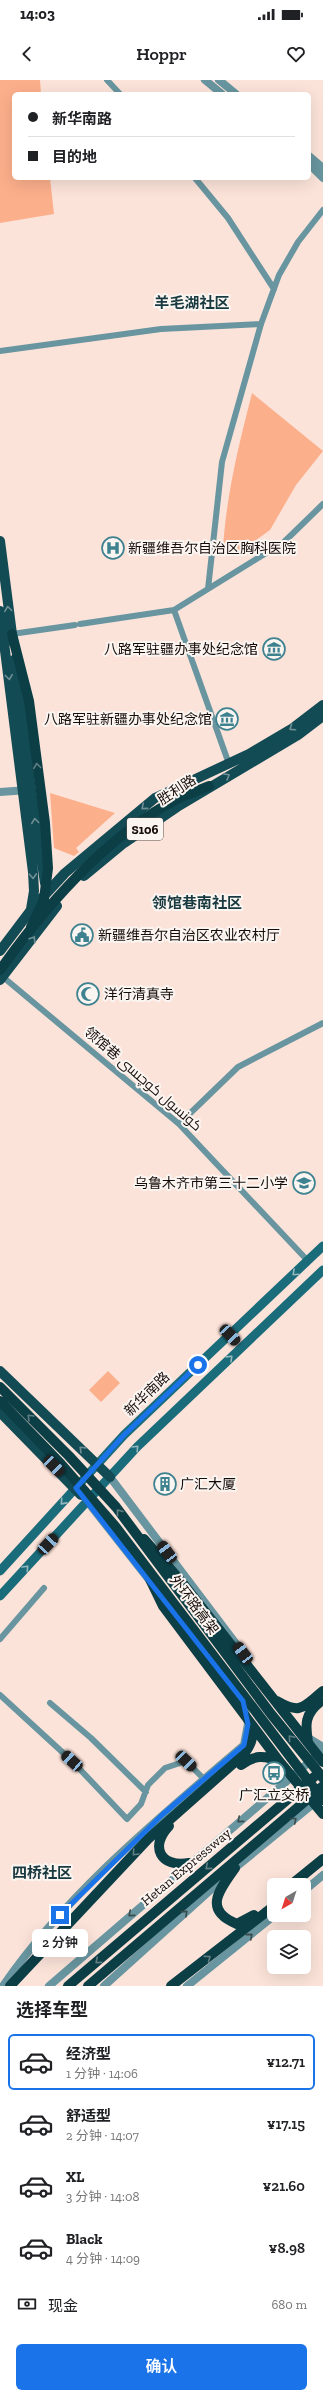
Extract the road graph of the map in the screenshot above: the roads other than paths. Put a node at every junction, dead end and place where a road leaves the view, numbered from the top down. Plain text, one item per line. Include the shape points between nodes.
1 (107, 80) edge
2 (205, 80) edge
3 (219, 80) edge
4 (118, 92) edge
5 (220, 92) edge
6 (234, 92) edge
7 (311, 158) edge
8 (311, 166) edge
9 (323, 168) edge
10 (323, 178) edge
11 (197, 180) edge
12 (323, 210) edge
13 (274, 289) junction
14 (261, 324) junction
15 (0, 351) edge
16 (323, 504) edge
17 (0, 541) edge
18 (208, 589) junction
19 (174, 610) junction
20 (0, 611) edge
21 (12, 634) junction
22 (323, 704) edge
23 (323, 716) edge
24 (229, 764) junction
25 (209, 786) junction
26 (27, 790) junction
27 (0, 792) edge
28 (46, 892) junction
29 (31, 910) junction
30 (49, 915) junction
31 (31, 927) junction
32 (0, 951) edge
33 (1, 976) edge
34 (323, 1023) edge
35 (179, 1124) junction
36 (323, 1246) edge
37 (308, 1261) junction
38 (323, 1270) edge
39 (230, 1335) junction
40 (241, 1348) junction
41 (0, 1371) edge
42 (0, 1387) edge
43 (0, 1401) edge
44 (0, 1412) edge
45 (98, 1464) junction
46 (110, 1477) junction
47 (76, 1488) junction
48 (87, 1501) junction
49 (128, 1525) junction
50 (141, 1559) junction
51 (0, 1571) edge
52 (44, 1588) dead end
53 (0, 1596) edge
54 (0, 1639) edge
55 (323, 1691) edge
56 (0, 1695) edge
57 (272, 1698) junction
58 (323, 1699) edge
59 (243, 1701) junction
60 (50, 1703) dead end
61 (252, 1726) junction
62 (309, 1744) junction
63 (323, 1748) edge
64 (279, 1761) junction
65 (323, 1762) edge
66 (323, 1770) edge
67 (323, 1778) edge
68 (204, 1779) junction
69 (284, 1781) junction
70 (323, 1786) edge
71 (146, 1792) junction
72 (323, 1796) edge
73 (323, 1800) edge
74 (313, 1804) junction
75 (323, 1809) edge
76 (323, 1814) edge
77 (323, 1859) edge
78 (189, 1863) junction
79 (323, 1865) edge
80 (235, 1868) junction
81 (323, 1875) edge
82 (300, 1878) edge
83 (307, 1878) edge
84 (311, 1885) edge
85 (267, 1905) edge
86 (267, 1911) edge
87 (267, 1921) edge
88 (174, 1984) edge
89 (3, 1986) edge
90 (10, 1986) edge
91 (49, 1986) edge
92 (68, 1986) edge
93 (88, 1986) edge
94 (104, 1986) edge
95 (187, 1986) edge

1 - 4 street
2 - 5 street
3 - 6 street
7 - 9 street
8 - 10 street
11 - 13 street via 228,218
12 - 13 street via 298,242
13 - 14 street
14 - 15 street via 161,329
14 - 18 street via 222,462
16 - 18 street via 284,542
21 -> 17 main road, S106
18 - 19 street
19 - 21 street
19 - 24 street
20 -> 26 main road, S106
21 - 26 main road, S106
31 -> 21 highway via 44,899 48,868 45,823 29,701
22 -> 24 main road, S106 via 293,728
25 -> 23 main road, 胜利路 / S106 via 298,735
24 -> 28 main road, S106 via 155,798
25 - 30 main road, 胜利路 / S106 via 124,843 88,872
25 - 31 highway via 158,810 102,854
26 - 27 street
28 -> 26 main road, S106
26 -> 29 main road, S106 via 34,891
28 - 29 main road, S106
28 - 30 main road, S106
29 - 32 main road, S106
33 -> 30 main road, 胜利路 / S106
31 - 33 highway
33 - 35 street, 领馆巷 كونسول كوچىسى
34 - 35 street via 238,1067
35 - 37 street, 领馆巷 كونسول كوچىسى
36 - 37 main road, 新华南路
37 -> 39 main road, 新华南路
38 - 40 main road
39 - 40 main road
39 - 45 main road, 新华南路 via 124,1435
46 -> 40 main road via 137,1447
45 -> 41 main road
49 -> 42 highway, 外环路高架 via 116,1507 69,1456
43 - 50 highway, 外环路高架 via 62,1464
44 - 47 main road
45 - 46 main road
45 - 47 main road, 新华南路
46 - 48 main road
46 - 63 street via 305,1736
47 - 48 main road
47 -> 51 main road, 新华南路
53 -> 48 main road
48 - 59 street
49 - 57 highway via 155,1549
67 -> 49 highway, 外环路高架
50 - 61 highway via 163,1606
50 - 73 highway, 外环路高架
52 - 54 street
55 - 57 highway via 298,1709 292,1709
56 - 71 street via 72,1761 127,1819 141,1804
57 - 62 highway
58 - 62 highway via 310,1711 306,1719
59 - 68 street via 248,1724 244,1745
59 - 69 street via 282,1750 287,1770
60 - 71 street via 91,1738
61 - 64 highway
61 -> 90 highway via 252,1740 244,1754 148,1839
62 - 65 highway
63 - 69 street
64 - 76 highway
64 - 78 highway via 260,1756 250,1758 175,1820 162,1834 159,1841 160,1853 166,1860 175,1864
66 -> 92 highway, Hetan Expressway
68 - 71 street via 186,1761 165,1768 148,1785
68 - 89 street via 157,1820 41,1935
69 -> 78 street
70 - 93 highway, Hetan Expressway
72 - 74 street
74 - 75 street
80 -> 74 street
77 - 82 highway
78 -> 91 street
79 - 83 highway
80 - 85 highway via 222,1886 216,1904 219,1913 237,1924
94 -> 80 street
81 - 84 street
88 -> 86 highway
95 -> 87 street

